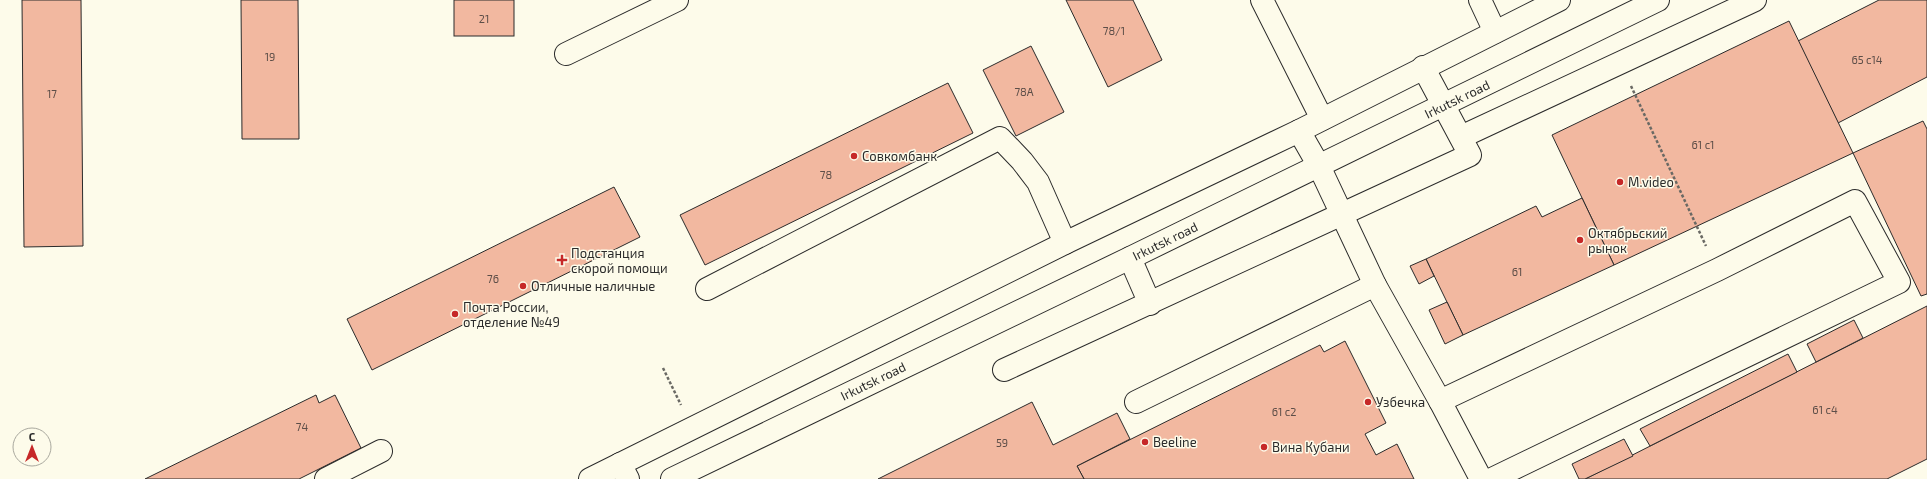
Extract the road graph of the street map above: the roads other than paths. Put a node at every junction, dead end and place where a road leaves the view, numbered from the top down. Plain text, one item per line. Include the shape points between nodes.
1 (677, 0) edge
2 (1262, 0) edge
3 (1480, 0) edge
4 (1559, 0) edge
5 (1658, 0) edge
6 (1756, 0) edge
7 (1495, 32) junction
8 (566, 54) dead end
9 (1423, 67) junction
10 (1443, 106) junction
11 (1322, 119) junction
12 (1299, 131) junction
13 (1462, 137) junction
14 (1319, 166) junction
15 (1341, 215) junction
16 (1065, 243) junction
17 (1130, 258) junction
18 (1375, 284) junction
19 (707, 289) dead end
20 (1150, 304) junction
21 (1004, 370) dead end
22 (1440, 401) junction
23 (1136, 402) dead end
24 (381, 451) dead end
25 (624, 472) edge
26 (326, 479) edge
27 (590, 479) edge
28 (672, 479) edge
29 (1481, 479) edge
30 (1492, 479) edge

1 - 8 main road
2 - 11 main road
3 - 7 main road
4 - 7 main road
5 - 10 main road, Irkutsk road
6 - 13 main road
7 - 9 main road
9 - 10 main road
9 - 11 main road
10 - 13 main road
10 - 14 main road, Irkutsk road
11 - 12 main road
12 - 14 main road
12 - 16 main road
13 - 15 main road via 1470,155
14 - 15 main road
14 - 17 main road, Irkutsk road
15 - 18 main road
15 - 20 main road
16 - 19 main road via 1038,182 1000,138
16 - 25 main road
17 - 20 main road
17 - 28 main road, Irkutsk road
18 - 22 main road
18 - 23 main road
20 - 21 main road
22 - 29 main road
22 - 30 main road via 1718,270 1856,201 1899,282
24 - 26 main road
25 - 27 main road

